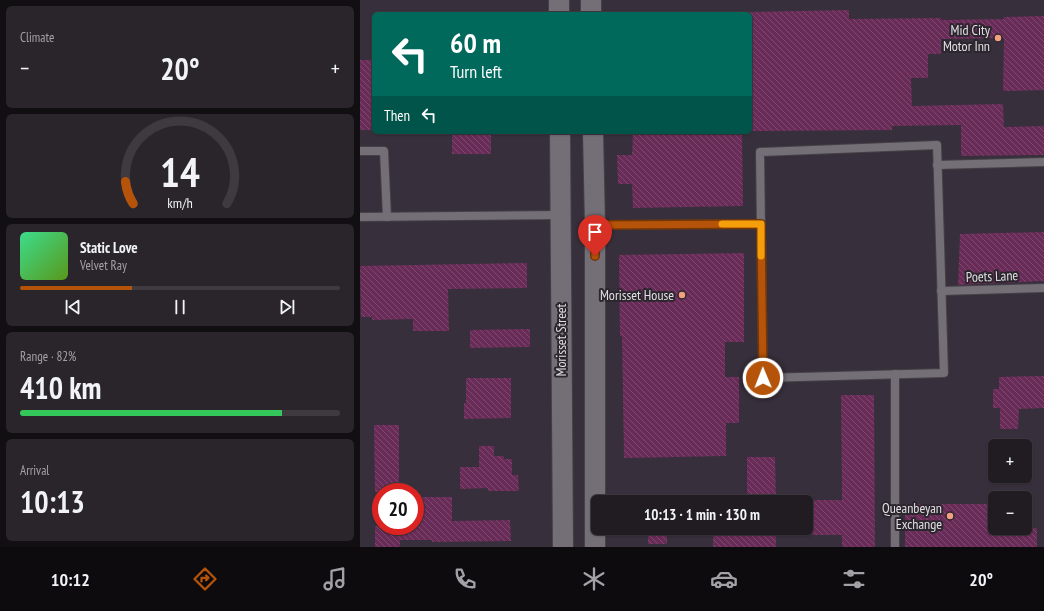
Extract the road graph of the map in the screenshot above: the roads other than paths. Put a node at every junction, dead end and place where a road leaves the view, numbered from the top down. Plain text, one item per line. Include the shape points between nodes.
1 (559, 0) edge
2 (591, 0) edge
3 (559, 12) edge
4 (591, 12) edge
5 (560, 134) edge
6 (593, 134) edge
7 (360, 151) edge
8 (1044, 162) edge
9 (937, 165) junction
10 (561, 215) junction
11 (360, 217) edge
12 (387, 217) junction
13 (761, 224) junction
14 (595, 225) junction
15 (1044, 288) edge
16 (942, 291) junction
17 (895, 374) junction
18 (563, 547) edge
19 (595, 547) edge
20 (895, 547) edge

1 - 3 street
2 - 4 street
5 - 10 street, Morisset Street
6 - 14 street
7 - 12 lane via 384,151
8 - 9 lane
9 - 13 lane via 936,145 760,152
9 - 16 lane
10 - 12 lane
10 - 18 street, Morisset Street
11 - 12 lane
13 - 14 lane
13 - 17 lane via 763,378
14 - 19 street
15 - 16 lane, Poets Lane
16 - 17 lane via 944,373
17 - 20 lane

